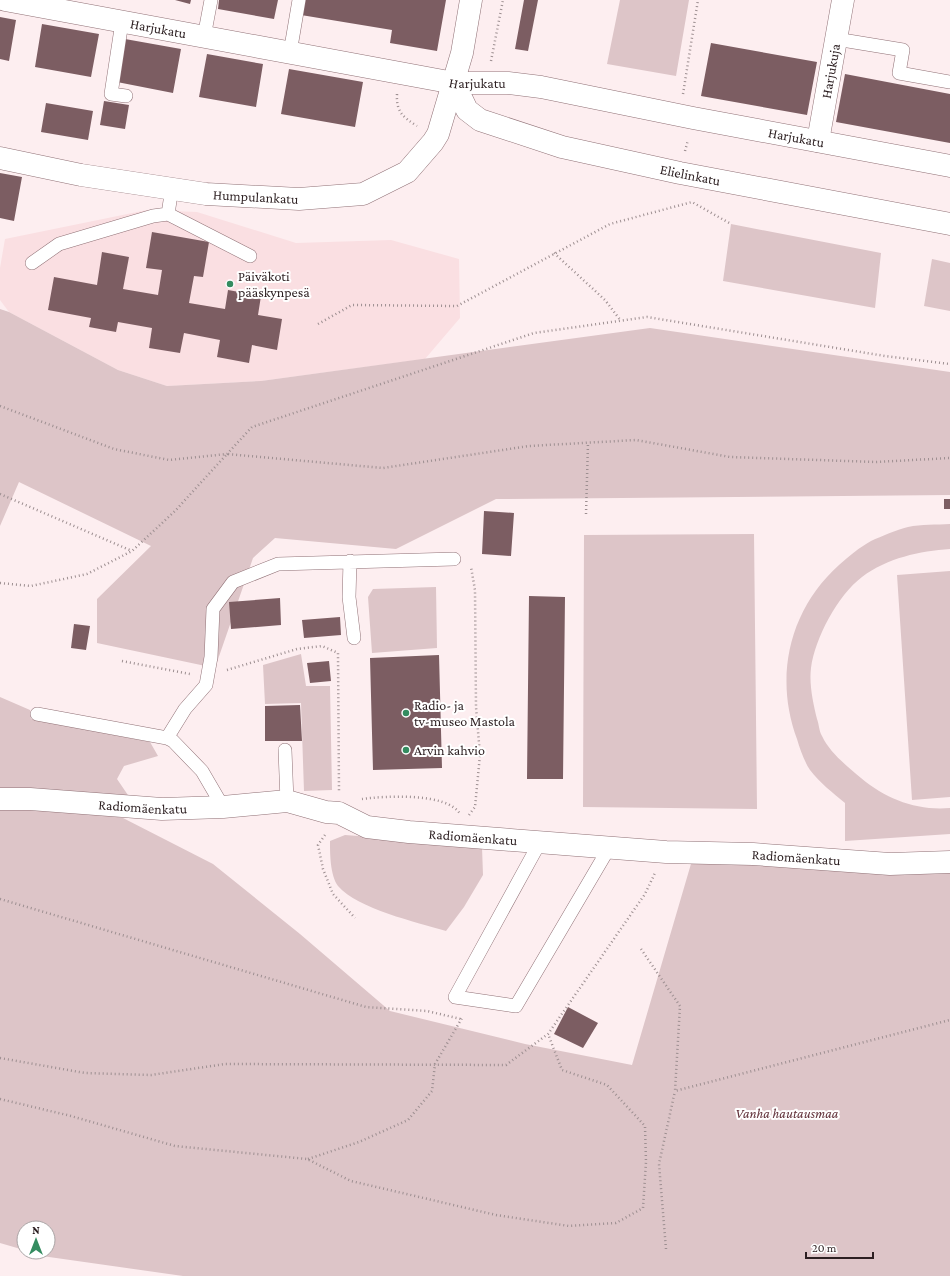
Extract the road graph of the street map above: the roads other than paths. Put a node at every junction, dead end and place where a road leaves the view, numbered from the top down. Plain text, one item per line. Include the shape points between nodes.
1 (5, 0) edge
2 (211, 0) edge
3 (299, 0) edge
4 (471, 0) edge
5 (843, 0) edge
6 (122, 22) junction
7 (204, 37) junction
8 (836, 38) junction
9 (290, 53) junction
10 (950, 82) edge
11 (454, 83) junction
12 (126, 96) dead end
13 (818, 142) junction
14 (0, 158) edge
15 (950, 166) edge
16 (172, 188) junction
17 (168, 214) junction
18 (950, 224) edge
19 (250, 256) dead end
20 (32, 263) dead end
21 (454, 559) road end
22 (350, 561) junction
23 (354, 638) dead end
24 (37, 714) dead end
25 (167, 738) junction
26 (285, 750) dead end
27 (0, 799) edge
28 (287, 801) junction
29 (223, 808) junction
30 (540, 842) junction
31 (610, 848) junction
32 (950, 862) edge

1 - 6 street, Harjukatu
2 - 7 lane
3 - 9 lane
4 - 11 street, Humpulankatu
5 - 8 street, Harjukuja
6 - 7 street, Harjukatu
6 - 12 lane via 111,94
7 - 9 street, Harjukatu
8 - 10 lane via 903,50 899,73
8 - 13 street, Harjukuja
9 - 11 street, Harjukatu
11 - 13 street, Harjukatu via 508,83 541,87
11 - 16 street, Humpulankatu via 438,134 433,142 407,172 363,194 299,199 206,194
11 - 18 street, Elielinkatu via 467,110 480,120 562,147 680,173
13 - 15 street, Harjukatu
14 - 16 street, Humpulankatu via 80,175
16 - 17 lane
17 - 19 lane
17 - 20 lane via 153,216 59,244
21 - 22 lane
22 - 23 lane via 349,597
22 - 25 lane via 278,564 234,582 213,609 211,657 206,685 185,709
24 - 25 lane
25 - 29 lane via 202,771
26 - 28 lane
27 - 29 street, Radiomäenkatu via 162,809
28 - 29 street, Radiomäenkatu
28 - 30 street, Radiomäenkatu via 339,813 368,827 409,832 468,829
30 - 31 street, Radiomäenkatu
30 - 31 lane via 455,997 516,1006
31 - 32 street, Radiomäenkatu via 753,854 890,864

